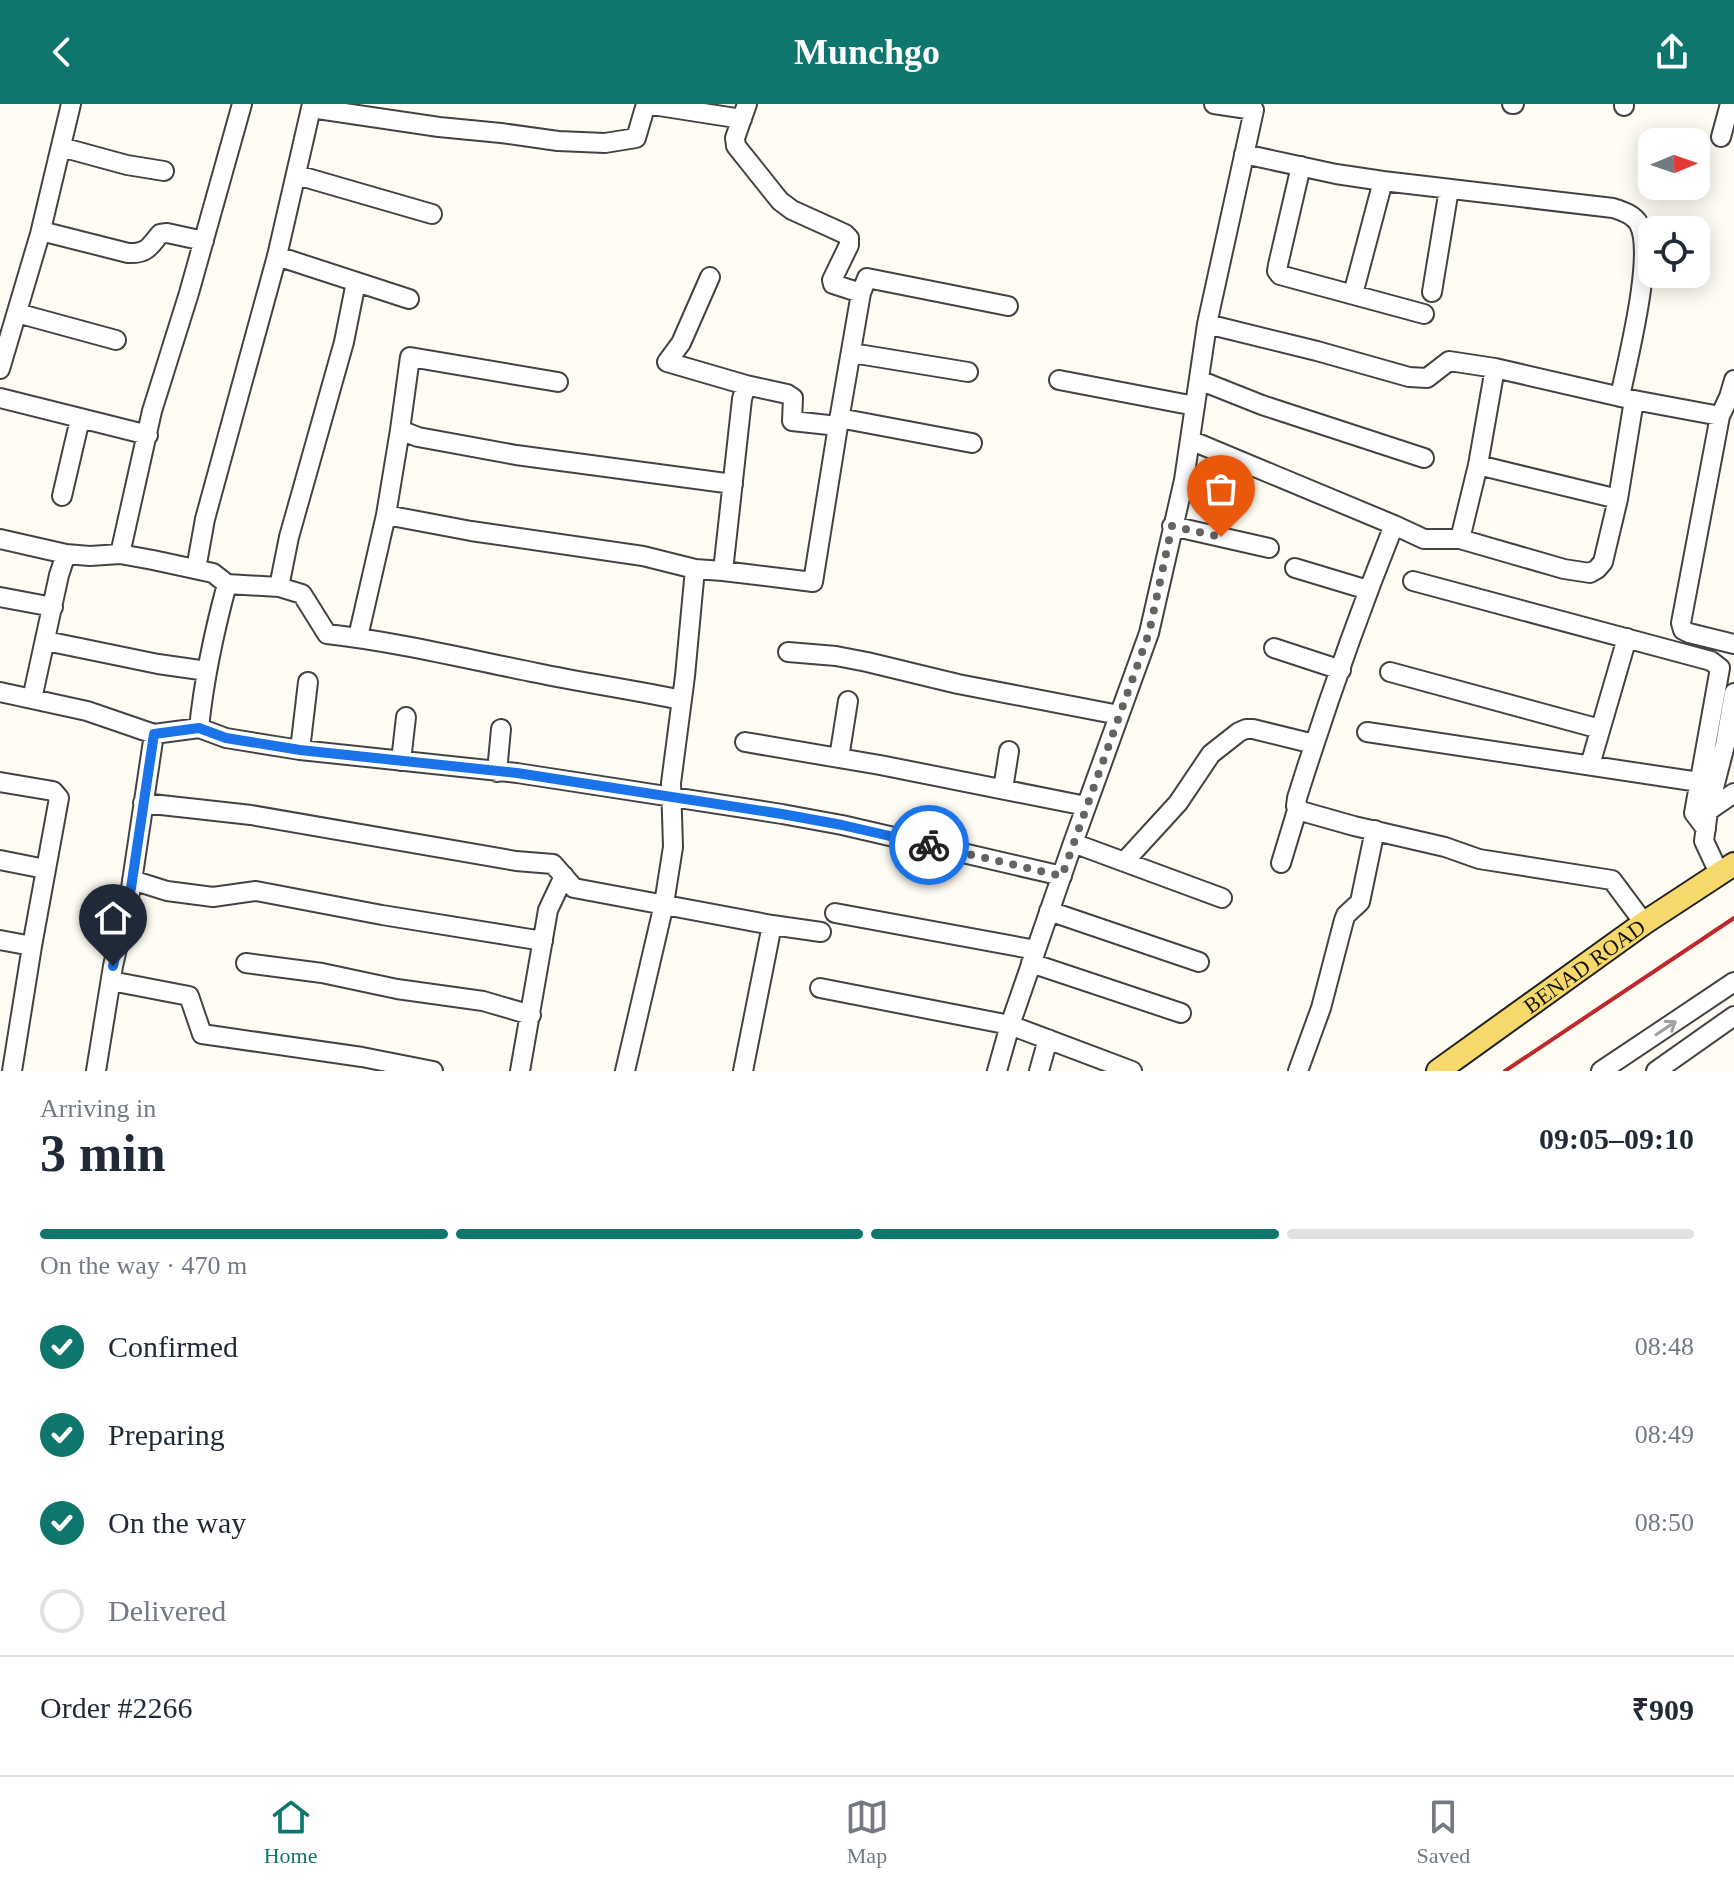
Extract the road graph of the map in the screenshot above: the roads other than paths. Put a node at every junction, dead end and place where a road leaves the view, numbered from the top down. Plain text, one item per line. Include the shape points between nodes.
1 (71, 104) edge
2 (242, 104) edge
3 (646, 104) edge
4 (1214, 104) edge
5 (1730, 104) edge
6 (312, 106) edge
7 (1254, 107) edge
8 (744, 112) edge
9 (1721, 137) dead end
10 (61, 147) junction
11 (1244, 154) junction
12 (1301, 166) junction
13 (164, 171) dead end
14 (297, 175) junction
15 (1383, 181) junction
16 (1449, 189) junction
17 (432, 214) dead end
18 (41, 231) junction
19 (204, 241) junction
20 (277, 256) junction
21 (710, 277) dead end
22 (356, 282) junction
23 (1432, 292) dead end
24 (861, 293) junction
25 (1353, 294) junction
26 (409, 299) dead end
27 (1008, 306) dead end
28 (17, 313) junction
29 (1424, 314) dead end
30 (1207, 324) junction
31 (116, 340) dead end
32 (852, 353) junction
33 (1495, 368) junction
34 (0, 369) edge
35 (968, 372) dead end
36 (1059, 380) dead end
37 (1199, 380) junction
38 (1734, 380) edge
39 (558, 382) dead end
40 (746, 385) junction
41 (0, 398) edge
42 (1627, 398) junction
43 (1195, 406) junction
44 (80, 419) junction
45 (839, 422) junction
46 (1723, 427) edge
47 (400, 430) junction
48 (148, 435) junction
49 (1190, 440) junction
50 (972, 443) dead end
51 (1424, 458) dead end
52 (1478, 465) junction
53 (733, 484) junction
54 (62, 496) dead end
55 (1618, 499) junction
56 (386, 515) junction
57 (1394, 525) junction
58 (1172, 526) junction
59 (0, 539) edge
60 (1460, 539) junction
61 (1269, 548) dead end
62 (66, 554) junction
63 (120, 554) junction
64 (1295, 568) dead end
65 (196, 569) junction
66 (695, 569) junction
67 (723, 571) junction
68 (1413, 581) dead end
69 (227, 584) junction
70 (279, 587) junction
71 (1368, 590) junction
72 (0, 597) edge
73 (53, 607) junction
74 (358, 637) junction
75 (1627, 638) junction
76 (46, 641) junction
77 (1734, 644) edge
78 (1274, 648) dead end
79 (788, 652) dead end
80 (1341, 670) junction
81 (207, 671) junction
82 (1390, 672) dead end
83 (308, 682) dead end
84 (0, 692) edge
85 (1734, 693) edge
86 (32, 699) junction
87 (681, 700) junction
88 (848, 701) dead end
89 (1119, 715) junction
90 (406, 717) dead end
91 (199, 728) junction
92 (501, 729) dead end
93 (1600, 729) junction
94 (1367, 732) dead end
95 (154, 734) junction
96 (745, 742) dead end
97 (1314, 744) junction
98 (300, 750) junction
99 (1009, 751) dead end
100 (839, 758) junction
101 (401, 761) junction
102 (1590, 765) junction
103 (497, 772) junction
104 (0, 782) edge
105 (1699, 782) junction
106 (1003, 789) junction
107 (1734, 793) edge
108 (671, 797) junction
109 (143, 803) junction
110 (1086, 806) junction
111 (1298, 807) junction
112 (1707, 820) junction
113 (1375, 830) junction
114 (1073, 843) junction
115 (0, 860) edge
116 (1124, 862) junction
117 (1281, 863) dead end
118 (1727, 868) edge
119 (45, 869) junction
120 (564, 876) junction
121 (1062, 876) junction
122 (132, 880) junction
123 (1222, 898) dead end
124 (664, 904) junction
125 (1049, 911) junction
126 (835, 913) dead end
127 (1644, 923) junction
128 (772, 925) junction
129 (821, 932) dead end
130 (0, 940) edge
131 (543, 941) junction
132 (32, 946) junction
133 (1034, 956) junction
134 (1199, 962) dead end
135 (246, 963) dead end
136 (111, 981) junction
137 (1734, 982) edge
138 (820, 988) dead end
139 (1181, 1013) dead end
140 (531, 1015) junction
141 (1734, 1016) edge
142 (0, 1023) edge
143 (1010, 1025) junction
144 (20, 1026) junction
145 (1048, 1039) junction
146 (12, 1071) edge
147 (96, 1071) edge
148 (433, 1071) edge
149 (520, 1071) edge
150 (625, 1071) edge
151 (743, 1071) edge
152 (997, 1071) edge
153 (1039, 1071) edge
154 (1132, 1071) edge
155 (1298, 1071) edge
156 (1438, 1071) edge
157 (1601, 1071) edge
158 (1656, 1071) edge

1 - 10 street
2 - 19 street
3 - 6 street via 636,138 605,143 439,127
3 - 8 street
4 - 7 street
5 - 9 street
6 - 14 street
7 - 11 street
8 - 24 street via 736,146 780,201 849,238 832,280
10 - 13 street
10 - 18 street
11 - 12 street
11 - 30 street
12 - 15 street
12 - 25 street via 1277,271
14 - 17 street
14 - 20 street
15 - 16 street
15 - 25 street
16 - 23 street
16 - 42 street via 1613,208 1639,223 1642,283
18 - 19 street via 128,253 146,251 160,234
18 - 28 street
19 - 48 street
20 - 22 street
20 - 65 street
21 - 40 street via 667,362
22 - 26 street
22 - 70 street
24 - 27 street via 867,278
24 - 32 street
25 - 29 street
28 - 31 street
28 - 34 street
30 - 33 street via 1409,377 1427,378 1449,361
30 - 37 street
32 - 35 street
32 - 45 street
33 - 42 street
33 - 52 street
36 - 43 street
37 - 43 street
37 - 51 street
38 - 46 street
39 - 47 street via 410,357
40 - 45 street via 791,395 792,421
40 - 53 street
41 - 44 street
42 - 46 street
42 - 55 street
43 - 49 street
44 - 48 street
44 - 54 street
45 - 50 street
45 - 67 street via 813,582
46 - 77 street via 1681,623 1689,633
47 - 53 street via 516,455
47 - 56 street
48 - 63 street
49 - 57 street
49 - 58 street
52 - 55 street
52 - 60 street
53 - 67 street
55 - 60 street via 1603,562 1590,573
56 - 66 street
56 - 74 street
57 - 60 street via 1424,539
57 - 71 street
58 - 61 street
58 - 89 street via 1149,633
59 - 62 street
62 - 63 street
62 - 73 street
63 - 65 street
64 - 71 street
65 - 69 street
66 - 67 street
66 - 87 street
68 - 75 street
69 - 70 street
69 - 81 street
70 - 74 street via 302,594 327,634
71 - 80 street
72 - 73 street
73 - 76 street
74 - 87 street
75 - 93 street
75 - 105 street via 1720,668
76 - 81 street
76 - 86 street
78 - 80 street
79 - 89 street via 836,656
80 - 97 street
81 - 91 street
82 - 93 street
83 - 98 street
84 - 86 street
85 - 112 street
86 - 95 street
87 - 108 street
88 - 100 street
89 - 110 street
90 - 101 street
91 - 95 street
91 - 98 street via 226,738
92 - 103 street
93 - 102 street
94 - 102 street
95 - 109 street
96 - 100 street
97 - 111 street
97 - 116 street via 1253,729 1239,732 1211,754 1178,803
98 - 101 street
99 - 106 street
100 - 106 street
101 - 103 street
102 - 105 street
103 - 108 street
104 - 119 street via 57,794
105 - 112 street via 1694,813
106 - 110 street
107 - 112 street
108 - 121 street via 842,825
108 - 124 street via 673,847
109 - 120 street via 251,815 553,864
109 - 122 street
110 - 114 street
111 - 113 street
111 - 117 street
112 - 118 street via 1704,841
113 - 127 street via 1479,859 1612,880
113 - 155 street via 1360,902 1344,920
114 - 116 street
114 - 121 street
115 - 119 street
116 - 123 street
118 - 127 main road, BENAD ROAD
119 - 132 street
120 - 124 street via 574,888
120 - 131 street via 548,910
121 - 125 street
122 - 131 street via 213,897 256,891
122 - 136 street
124 - 128 street
124 - 150 street
125 - 133 street
125 - 134 street
126 - 133 street
127 - 156 main road, BENAD ROAD
128 - 129 street
128 - 151 street
130 - 132 street
131 - 140 street
132 - 144 street
133 - 139 street
133 - 143 street
135 - 140 street via 483,1001
136 - 147 street
136 - 148 street via 189,996 202,1034
157 -> 137 street
138 - 143 street
140 - 149 street
141 - 158 street
142 - 144 street
143 - 145 street
143 - 152 street
144 - 146 street
145 - 153 street
145 - 154 street

